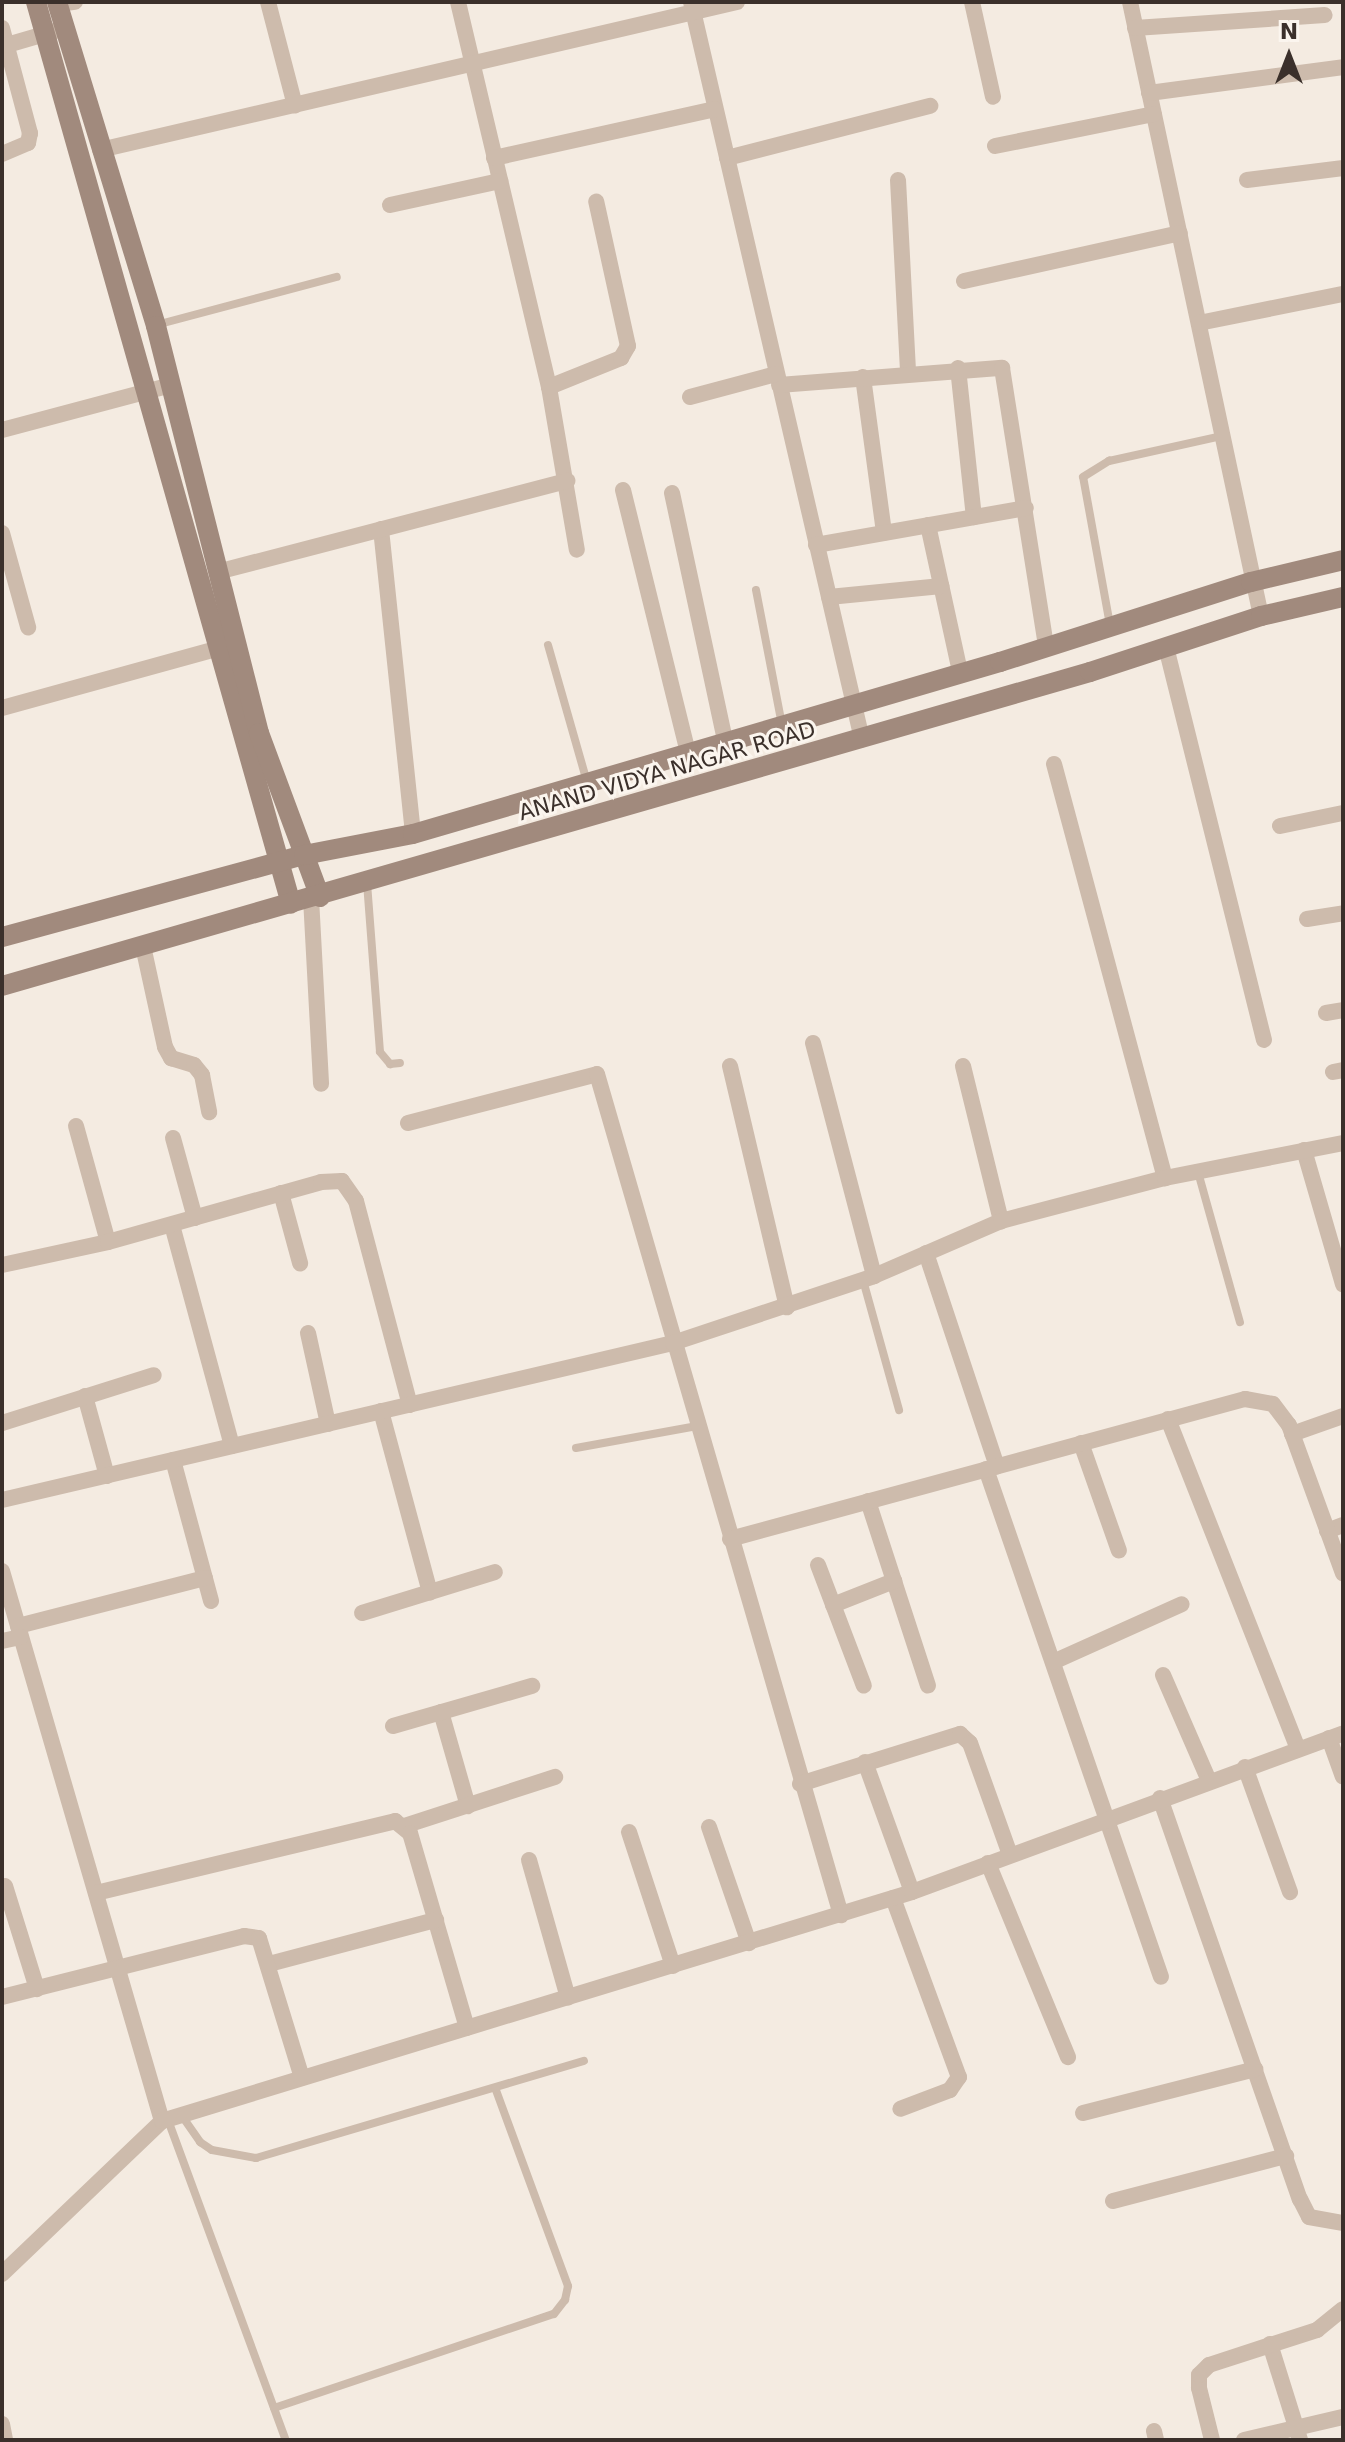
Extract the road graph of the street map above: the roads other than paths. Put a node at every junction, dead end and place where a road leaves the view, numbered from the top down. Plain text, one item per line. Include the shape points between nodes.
1 (36, 2) edge
2 (268, 2) edge
3 (458, 2) edge
4 (737, 2) edge
5 (972, 2) edge
6 (1130, 2) edge
7 (63, 3) edge
8 (692, 7) edge
9 (1325, 15) dead end
10 (2, 28) edge
11 (1135, 28) junction
12 (55, 31) junction
13 (7, 45) junction
14 (474, 61) junction
15 (1343, 67) edge
16 (1149, 93) junction
17 (993, 97) dead end
18 (295, 106) junction
19 (930, 106) dead end
20 (715, 109) junction
21 (1154, 114) junction
22 (995, 146) dead end
23 (100, 150) junction
24 (2, 154) edge
25 (494, 158) junction
26 (727, 158) junction
27 (1343, 168) edge
28 (898, 180) dead end
29 (1247, 180) dead end
30 (500, 181) junction
31 (596, 201) dead end
32 (390, 205) dead end
33 (1180, 233) junction
34 (337, 277) dead end
35 (964, 281) dead end
36 (1343, 294) edge
37 (1199, 323) junction
38 (156, 326) junction
39 (958, 368) junction
40 (908, 373) junction
41 (863, 377) junction
42 (778, 380) junction
43 (171, 385) junction
44 (549, 387) junction
45 (146, 392) junction
46 (690, 397) dead end
47 (2, 430) edge
48 (1222, 436) junction
49 (567, 481) junction
50 (623, 490) dead end
51 (672, 493) dead end
52 (1026, 508) junction
53 (974, 517) junction
54 (928, 525) junction
55 (381, 529) junction
56 (884, 533) junction
57 (3, 541) edge
58 (816, 545) junction
59 (577, 550) dead end
60 (1343, 560) edge
61 (221, 571) junction
62 (1251, 582) junction
63 (941, 586) junction
64 (756, 590) dead end
65 (829, 597) junction
66 (1343, 597) edge
67 (1261, 616) junction
68 (1111, 626) junction
69 (28, 627) dead end
70 (240, 642) junction
71 (548, 645) dead end
72 (1046, 647) junction
73 (1166, 647) junction
74 (215, 649) junction
75 (960, 672) junction
76 (855, 702) junction
77 (2, 708) edge
78 (782, 726) junction
79 (862, 739) junction
80 (726, 744) junction
81 (689, 756) junction
82 (1054, 764) dead end
83 (587, 782) junction
84 (1343, 813) edge
85 (1280, 826) dead end
86 (413, 834) junction
87 (304, 855) junction
88 (280, 863) junction
89 (367, 883) junction
90 (307, 900) junction
91 (1343, 913) edge
92 (1307, 919) dead end
93 (2, 937) edge
94 (143, 946) junction
95 (2, 986) edge
96 (1264, 1040) dead end
97 (813, 1043) dead end
98 (400, 1063) dead end
99 (730, 1066) dead end
100 (963, 1066) dead end
101 (321, 1084) dead end
102 (209, 1112) dead end
103 (408, 1123) dead end
104 (76, 1126) dead end
105 (173, 1138) dead end
106 (1343, 1143) edge
107 (1304, 1150) junction
108 (1198, 1172) junction
109 (1165, 1178) junction
110 (281, 1193) junction
111 (195, 1218) junction
112 (1001, 1221) junction
113 (172, 1225) junction
114 (108, 1242) junction
115 (926, 1253) junction
116 (300, 1263) dead end
117 (2, 1265) edge
118 (868, 1278) junction
119 (1343, 1284) edge
120 (787, 1307) junction
121 (1240, 1322) dead end
122 (308, 1333) dead end
123 (673, 1343) junction
124 (154, 1375) dead end
125 (85, 1396) junction
126 (410, 1405) junction
127 (899, 1410) dead end
128 (381, 1411) junction
129 (1343, 1416) edge
130 (1168, 1419) junction
131 (2, 1423) edge
132 (328, 1424) junction
133 (697, 1426) junction
134 (1292, 1434) junction
135 (1081, 1443) junction
136 (232, 1446) junction
137 (576, 1448) dead end
138 (173, 1460) junction
139 (991, 1468) junction
140 (107, 1476) junction
141 (2, 1500) edge
142 (868, 1501) junction
143 (1335, 1528) edge
144 (730, 1539) junction
145 (1119, 1551) dead end
146 (818, 1565) dead end
147 (2, 1571) edge
148 (495, 1572) dead end
149 (1343, 1573) edge
150 (205, 1578) junction
151 (894, 1581) junction
152 (430, 1592) junction
153 (211, 1601) dead end
154 (1182, 1604) dead end
155 (833, 1605) junction
156 (362, 1613) dead end
157 (20, 1632) junction
158 (2, 1641) edge
159 (1053, 1662) junction
160 (1163, 1675) dead end
161 (532, 1686) dead end
162 (864, 1686) dead end
163 (928, 1686) dead end
164 (441, 1712) junction
165 (393, 1726) dead end
166 (1336, 1735) edge
167 (1298, 1749) junction
168 (865, 1762) junction
169 (1245, 1767) junction
170 (555, 1777) dead end
171 (1343, 1777) edge
172 (1209, 1781) junction
173 (800, 1784) junction
174 (1160, 1798) junction
175 (468, 1806) junction
176 (1107, 1818) junction
177 (404, 1826) junction
178 (709, 1827) dead end
179 (629, 1832) dead end
180 (1010, 1855) junction
181 (529, 1860) dead end
182 (988, 1863) junction
183 (5, 1886) dead end
184 (912, 1892) junction
185 (1290, 1892) dead end
186 (96, 1893) junction
187 (893, 1898) junction
188 (841, 1915) junction
189 (436, 1920) junction
190 (749, 1943) junction
191 (269, 1964) junction
192 (673, 1966) junction
193 (119, 1971) junction
194 (1161, 1977) dead end
195 (37, 1989) junction
196 (2, 1997) edge
197 (568, 1998) junction
198 (467, 2028) junction
199 (1068, 2057) dead end
200 (584, 2061) dead end
201 (1255, 2069) junction
202 (302, 2078) junction
203 (495, 2088) junction
204 (900, 2109) dead end
205 (1083, 2113) dead end
206 (170, 2118) junction
207 (1286, 2156) junction
208 (1113, 2201) dead end
209 (1343, 2223) edge
210 (28, 2245) junction
211 (2, 2250) edge
212 (2, 2274) edge
213 (1342, 2313) edge
214 (1270, 2344) junction
215 (274, 2408) junction
216 (1343, 2417) edge
217 (1298, 2434) edge
218 (286, 2440) edge
219 (1212, 2440) edge
220 (1244, 2440) edge

1 - 12 main road
2 - 18 street
3 - 14 street
4 - 8 street
5 - 17 street
6 - 11 street
7 - 12 main road
8 - 14 street
8 - 20 street
9 - 11 street
10 - 13 street
11 - 16 street
12 - 13 street
12 - 23 main road
12 - 45 main road
13 - 24 street via 30,133 28,143
14 - 18 street
14 - 25 street
15 - 16 street
16 - 21 street
18 - 23 street
19 - 26 street
20 - 25 street
20 - 26 street
21 - 22 street
21 - 33 street
23 - 38 main road
25 - 30 street
26 - 42 street
27 - 29 street
28 - 40 street
30 - 32 street
30 - 44 street
31 - 44 street via 628,346 621,358
33 - 35 street
33 - 37 street
34 - 38 lane
36 - 37 street
37 - 48 street
38 - 43 main road
39 - 40 street
39 - 52 street via 994,366 1006,375
39 - 53 street
40 - 41 street
41 - 42 street
41 - 56 street
42 - 46 street
42 - 58 street
43 - 45 street
43 - 61 main road
44 - 49 street
45 - 47 street
45 - 74 main road
48 - 62 street
48 - 68 lane via 1109,461 1083,477
49 - 55 street
49 - 59 street
50 - 81 street
51 - 80 street
52 - 53 street
52 - 72 street
53 - 54 street
54 - 56 street
54 - 63 street
55 - 61 street
55 - 86 street
56 - 58 street
57 - 69 street
58 - 65 street
60 - 62 main road, ANAND VIDYA NAGAR ROAD
61 - 70 main road
62 - 67 street
62 - 68 main road, ANAND VIDYA NAGAR ROAD
63 - 65 street
63 - 75 street
64 - 78 lane
65 - 76 street
66 - 67 main road, ANAND VIDYA NAGAR ROAD
67 - 73 main road, ANAND VIDYA NAGAR ROAD
68 - 72 main road, ANAND VIDYA NAGAR ROAD
70 - 74 street
70 - 87 main road via 259,733
71 - 83 lane
72 - 75 main road, ANAND VIDYA NAGAR ROAD
73 - 79 main road, ANAND VIDYA NAGAR ROAD
73 - 96 street
74 - 77 street
74 - 88 main road
75 - 76 main road, ANAND VIDYA NAGAR ROAD
76 - 78 main road, ANAND VIDYA NAGAR ROAD
76 - 79 street
78 - 80 main road, ANAND VIDYA NAGAR ROAD
79 - 89 main road, ANAND VIDYA NAGAR ROAD
80 - 81 main road, ANAND VIDYA NAGAR ROAD
81 - 83 main road, ANAND VIDYA NAGAR ROAD
82 - 109 street
83 - 86 main road, ANAND VIDYA NAGAR ROAD
84 - 85 street
86 - 87 main road, ANAND VIDYA NAGAR ROAD
87 - 88 main road, ANAND VIDYA NAGAR ROAD
87 - 90 main road
88 - 90 main road
88 - 93 main road, ANAND VIDYA NAGAR ROAD
89 - 90 main road, ANAND VIDYA NAGAR ROAD
89 - 98 lane via 380,1052 390,1064
90 - 94 main road, ANAND VIDYA NAGAR ROAD
90 - 101 street
91 - 92 street
94 - 95 main road, ANAND VIDYA NAGAR ROAD
94 - 102 street via 165,1047 171,1058 194,1065 202,1075
97 - 118 street
99 - 120 street
100 - 112 street
103 - 123 street via 597,1074
104 - 114 street
105 - 111 street
106 - 107 street
107 - 108 street
107 - 119 street
108 - 109 street
108 - 121 lane
109 - 112 street
110 - 111 street
110 - 116 street
110 - 126 street via 332,1180 350,1188
111 - 113 street
112 - 115 street
113 - 114 street
113 - 136 street
114 - 117 street
115 - 118 street
115 - 139 street
118 - 120 street
118 - 127 lane
120 - 123 street
122 - 132 street
123 - 126 street
123 - 133 street
124 - 125 street
125 - 131 street
125 - 140 street
126 - 128 street
128 - 132 street
128 - 152 street
129 - 134 street
130 - 134 street via 1245,1399 1273,1404
130 - 135 street
130 - 167 street
132 - 136 street
133 - 137 lane
133 - 144 street
134 - 143 street
135 - 139 street
135 - 145 street
136 - 138 street
138 - 140 street
138 - 150 street
139 - 142 street
139 - 159 street
140 - 141 street
142 - 144 street
142 - 151 street
143 - 149 street
144 - 173 street
146 - 155 street
147 - 157 street
148 - 152 street
150 - 153 street
150 - 157 street
151 - 155 street
151 - 163 street
152 - 156 street
154 - 159 street
155 - 162 street
157 - 158 street
157 - 186 street
159 - 176 street
160 - 172 street
161 - 164 street
164 - 165 street
164 - 175 street
166 - 167 street
166 - 171 street
167 - 169 street
168 - 173 street
168 - 180 street via 960,1734 970,1743
168 - 184 street
169 - 172 street
169 - 185 street
170 - 175 street
172 - 174 street
173 - 188 street
174 - 176 street
174 - 201 street
175 - 177 street
176 - 180 street
176 - 194 street
177 - 186 street via 385,1819
177 - 189 street
178 - 190 street
179 - 192 street
180 - 182 street
181 - 197 street
182 - 184 street
182 - 199 street
183 - 195 street
184 - 187 street
186 - 193 street
187 - 188 street
187 - 204 street via 959,2077 950,2090
188 - 190 street
189 - 191 street
189 - 198 street
190 - 192 street
191 - 193 street via 259,1938 244,1936
191 - 202 street
192 - 197 street
193 - 195 street
193 - 206 street
195 - 196 street
197 - 198 street
198 - 202 street
200 - 203 lane
201 - 205 street
201 - 207 street
202 - 206 street
203 - 206 lane via 256,2158 212,2150
203 - 215 lane via 568,2286 565,2300 554,2314
206 - 210 street
206 - 215 lane
207 - 208 street
207 - 209 street via 1309,2217
210 - 211 street
210 - 212 street
213 - 214 street via 1317,2330
214 - 217 street
214 - 219 street via 1209,2365 1199,2375
215 - 218 lane
216 - 217 street
217 - 220 street

